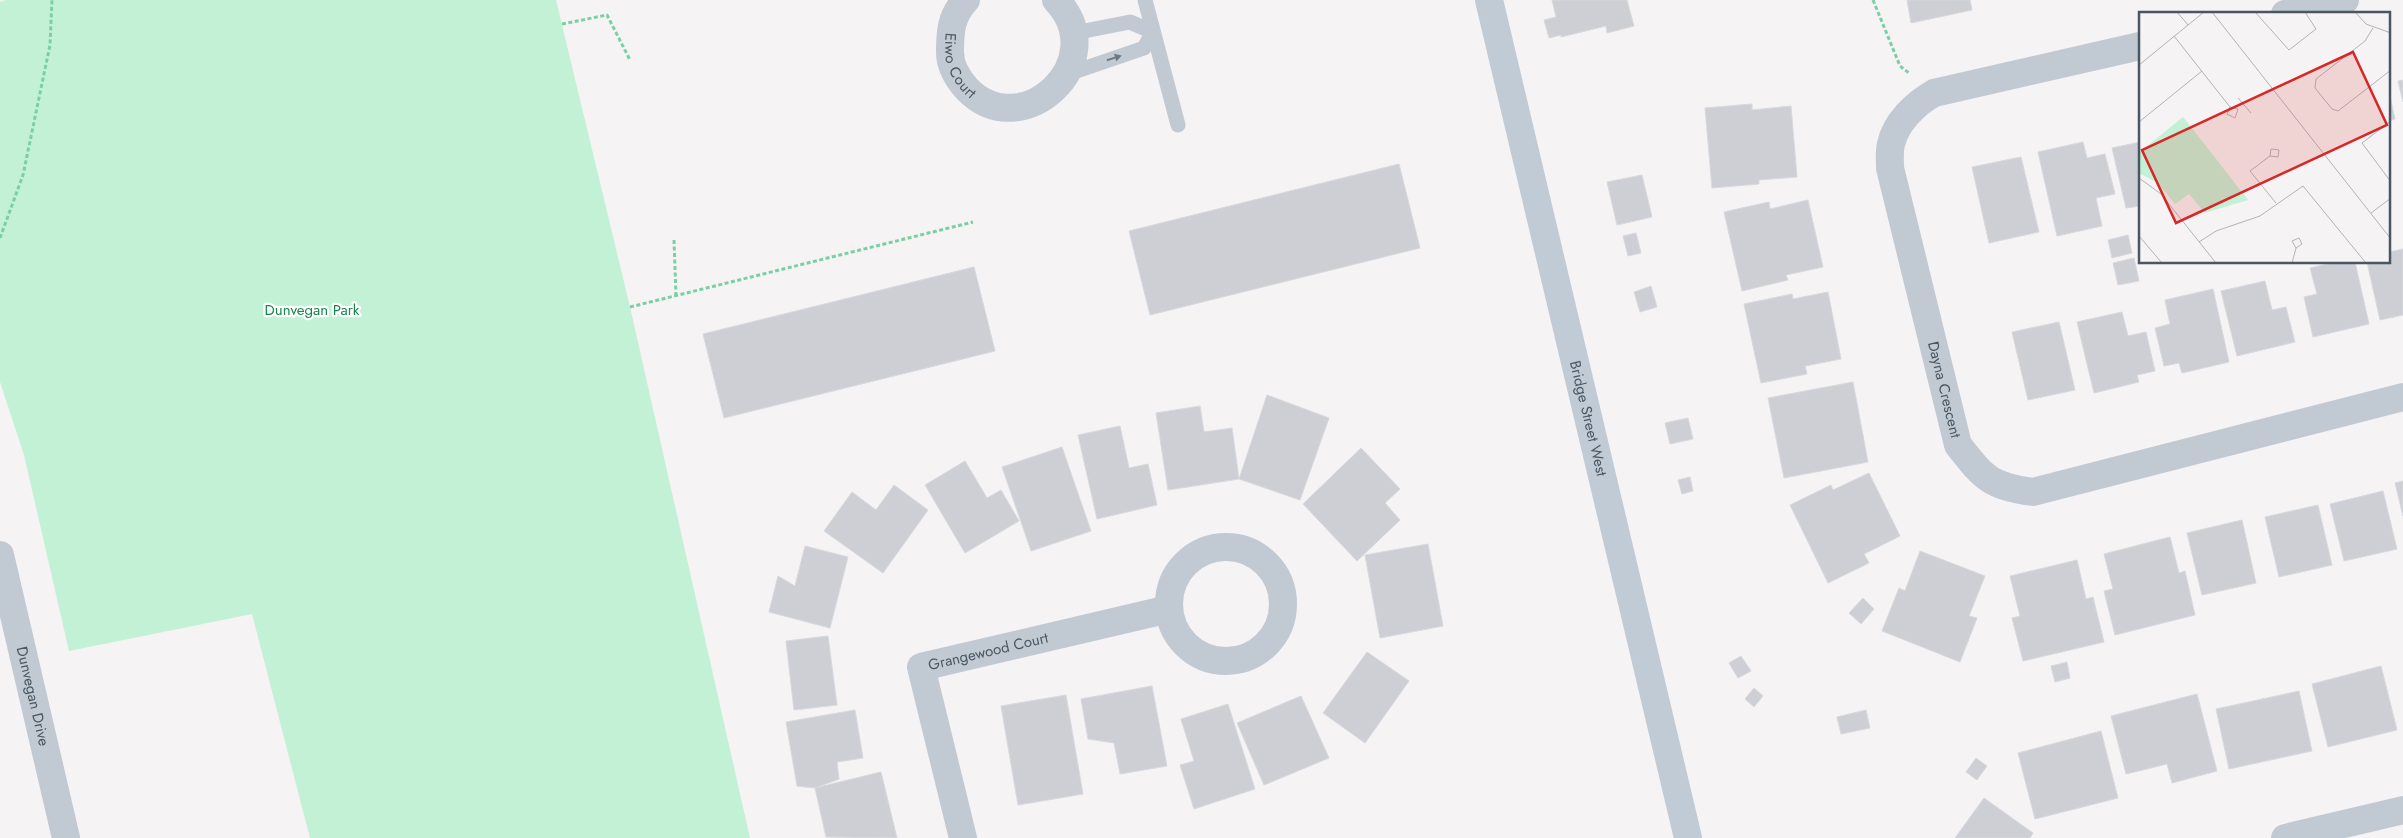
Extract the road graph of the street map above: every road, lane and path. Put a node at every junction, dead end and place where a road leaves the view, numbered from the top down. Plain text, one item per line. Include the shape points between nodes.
1 (52, 0) edge
2 (966, 0) edge
3 (1056, 0) edge
4 (1145, 0) edge
5 (1489, 0) edge
6 (1873, 0) edge
7 (2345, 0) edge
8 (2294, 12) edge
9 (562, 24) dead end
10 (1153, 32) junction
11 (1074, 33) junction
12 (2139, 46) edge
13 (630, 60) dead end
14 (1068, 74) junction
15 (1934, 93) junction
16 (1178, 125) dead end
17 (973, 222) dead end
18 (0, 238) edge
19 (674, 240) dead end
20 (676, 296) junction
21 (630, 308) dead end
22 (2403, 397) edge
23 (0, 555) edge
24 (1169, 609) junction
25 (2403, 810) edge
26 (66, 838) edge
27 (963, 838) edge
28 (1688, 838) edge
29 (2285, 838) edge

1 - 18 path via 50,45 23,174
2 - 14 street, Eiwo Court via 950,27 950,60 959,80 972,94 992,104 1011,107 1033,104 1055,91
3 - 11 street, Eiwo Court via 1064,9
4 - 10 lane
5 - 28 main road, Bridge Street West
6 - 15 path via 1900,66
7 - 8 street
9 - 13 path via 606,15
10 - 11 lane via 1130,22
14 -> 10 lane via 1144,48
10 - 16 lane
11 - 14 street, Eiwo Court via 1074,55
12 - 15 street, Dayna Crescent
15 - 22 street, Dayna Crescent via 1916,104 1901,124 1891,144 1890,168 1958,445 1980,474 2006,489 2033,492
17 - 20 path
19 - 20 path
20 - 21 path
23 - 26 street, Dunvegan Drive
24 - 24 street via 1174,628 1196,653 1215,660 1244,658 1261,649 1274,635 1282,616 1283,594 1270,567 1254,554 1228,547 1208,549 1186,563 1174,579
24 - 27 street, Grangewood Court via 921,667
25 - 29 street

